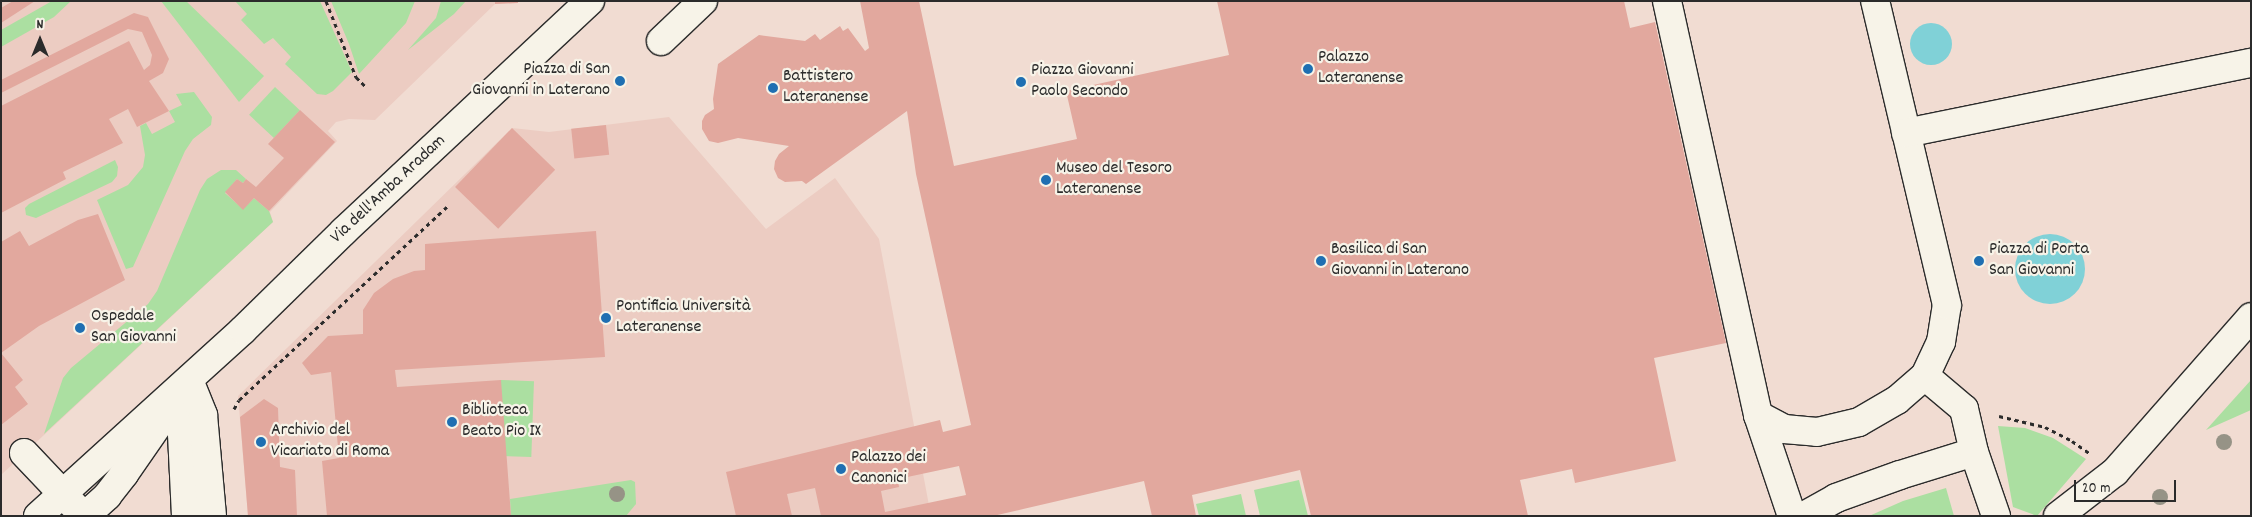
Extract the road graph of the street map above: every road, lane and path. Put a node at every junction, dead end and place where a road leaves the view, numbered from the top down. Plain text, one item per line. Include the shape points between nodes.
1 (326, 1) edge
2 (590, 1) edge
3 (703, 1) edge
4 (1667, 1) edge
5 (1875, 1) edge
6 (662, 41) dead end
7 (2251, 63) edge
8 (367, 88) dead end
9 (1906, 133) junction
10 (447, 207) dead end
11 (2251, 316) edge
12 (1925, 376) junction
13 (189, 380) junction
14 (234, 410) dead end
15 (1964, 410) junction
16 (1758, 415) junction
17 (1974, 452) junction
18 (24, 453) dead end
19 (2115, 472) junction
20 (63, 493) junction
21 (38, 516) edge
22 (84, 516) edge
23 (186, 516) edge
24 (212, 516) edge
25 (1792, 516) edge
26 (1804, 516) edge
27 (1996, 516) edge
28 (2058, 516) edge

1 - 8 path via 356,77
2 - 13 street, Via dell'Amba Aradam
3 - 6 street
4 - 16 street
5 - 9 street
7 - 9 street
9 - 12 street via 1947,305 1941,342
10 - 14 path via 239,400
11 - 19 street
12 - 15 street
12 - 16 street via 1897,400 1859,422 1826,430 1784,430
13 - 20 street, Via dell'Amba Aradam
13 - 22 street, Via dell'Amba Aradam via 124,474
13 - 23 street via 182,433
13 - 24 street via 203,415
15 - 17 street
15 - 19 path via 2045,427 2072,441
16 - 25 street
17 - 26 street via 1836,498
17 - 27 street
18 - 20 street
19 - 28 street
20 - 21 street, Via dell'Amba Aradam
20 - 22 street

